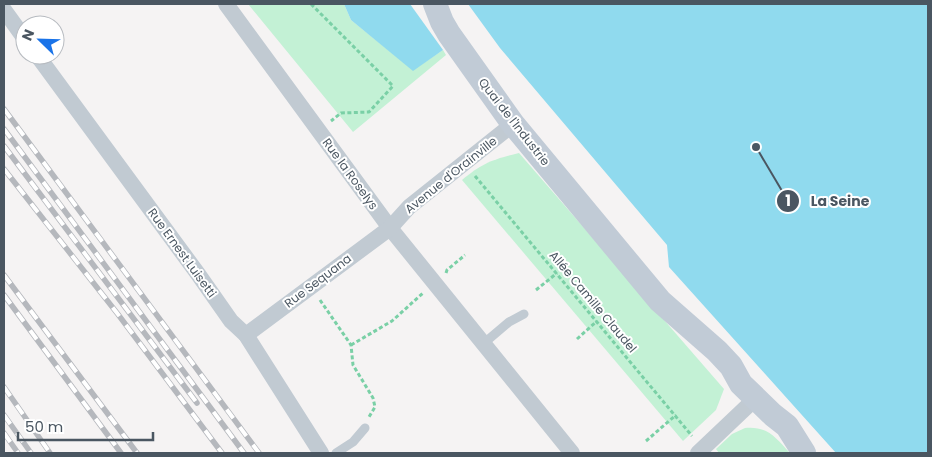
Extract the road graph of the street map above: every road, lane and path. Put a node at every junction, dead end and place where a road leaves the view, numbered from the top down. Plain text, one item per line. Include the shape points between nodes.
1 (226, 4) edge
2 (311, 4) edge
3 (435, 4) edge
4 (4, 10) edge
5 (15, 25) edge
6 (44, 65) edge
7 (513, 124) junction
8 (318, 130) junction
9 (464, 164) junction
10 (390, 228) junction
11 (466, 255) dead end
12 (557, 273) junction
13 (434, 284) junction
14 (536, 290) dead end
15 (320, 300) dead end
16 (524, 314) dead end
17 (597, 321) junction
18 (246, 335) junction
19 (577, 339) dead end
20 (481, 342) junction
21 (351, 345) junction
22 (756, 398) junction
23 (676, 415) junction
24 (365, 424) joint
25 (646, 441) dead end
26 (701, 451) edge
27 (321, 453) edge
28 (336, 453) edge
29 (572, 453) edge
30 (804, 453) edge

1 - 8 street, Rue la Roselys
2 - 8 path via 393,86 369,112 341,113
3 - 7 main road, Quai de l'Industrie via 442,22 468,62
4 - 5 street
6 - 18 street, Rue Ernest Luisetti via 231,321
7 - 9 street, Avenue d'Orainville
7 - 22 main road, Quai de l'Industrie via 660,301 717,351 741,384
8 - 10 street, Rue la Roselys
9 - 10 street, Avenue d'Orainville
9 - 12 path, Allée Camille Claudel
10 - 13 street, Rue la Roselys
10 - 18 street, Rue Sequana
11 - 13 path
12 - 14 path
12 - 17 path, Allée Camille Claudel
13 - 20 street, Rue la Roselys
13 - 21 path via 392,321
15 - 21 path
16 - 20 lane
17 - 19 path
17 - 23 path, Allée Camille Claudel
18 - 27 street, Rue Ernest Luisetti
20 - 29 street, Rue la Roselys
21 - 24 path via 353,365 373,398 373,413
22 - 26 street
22 - 30 main road, Quai de l'Industrie via 787,426
23 - 25 path
23 - 26 path, Allée Camille Claudel
24 - 28 lane via 353,442

